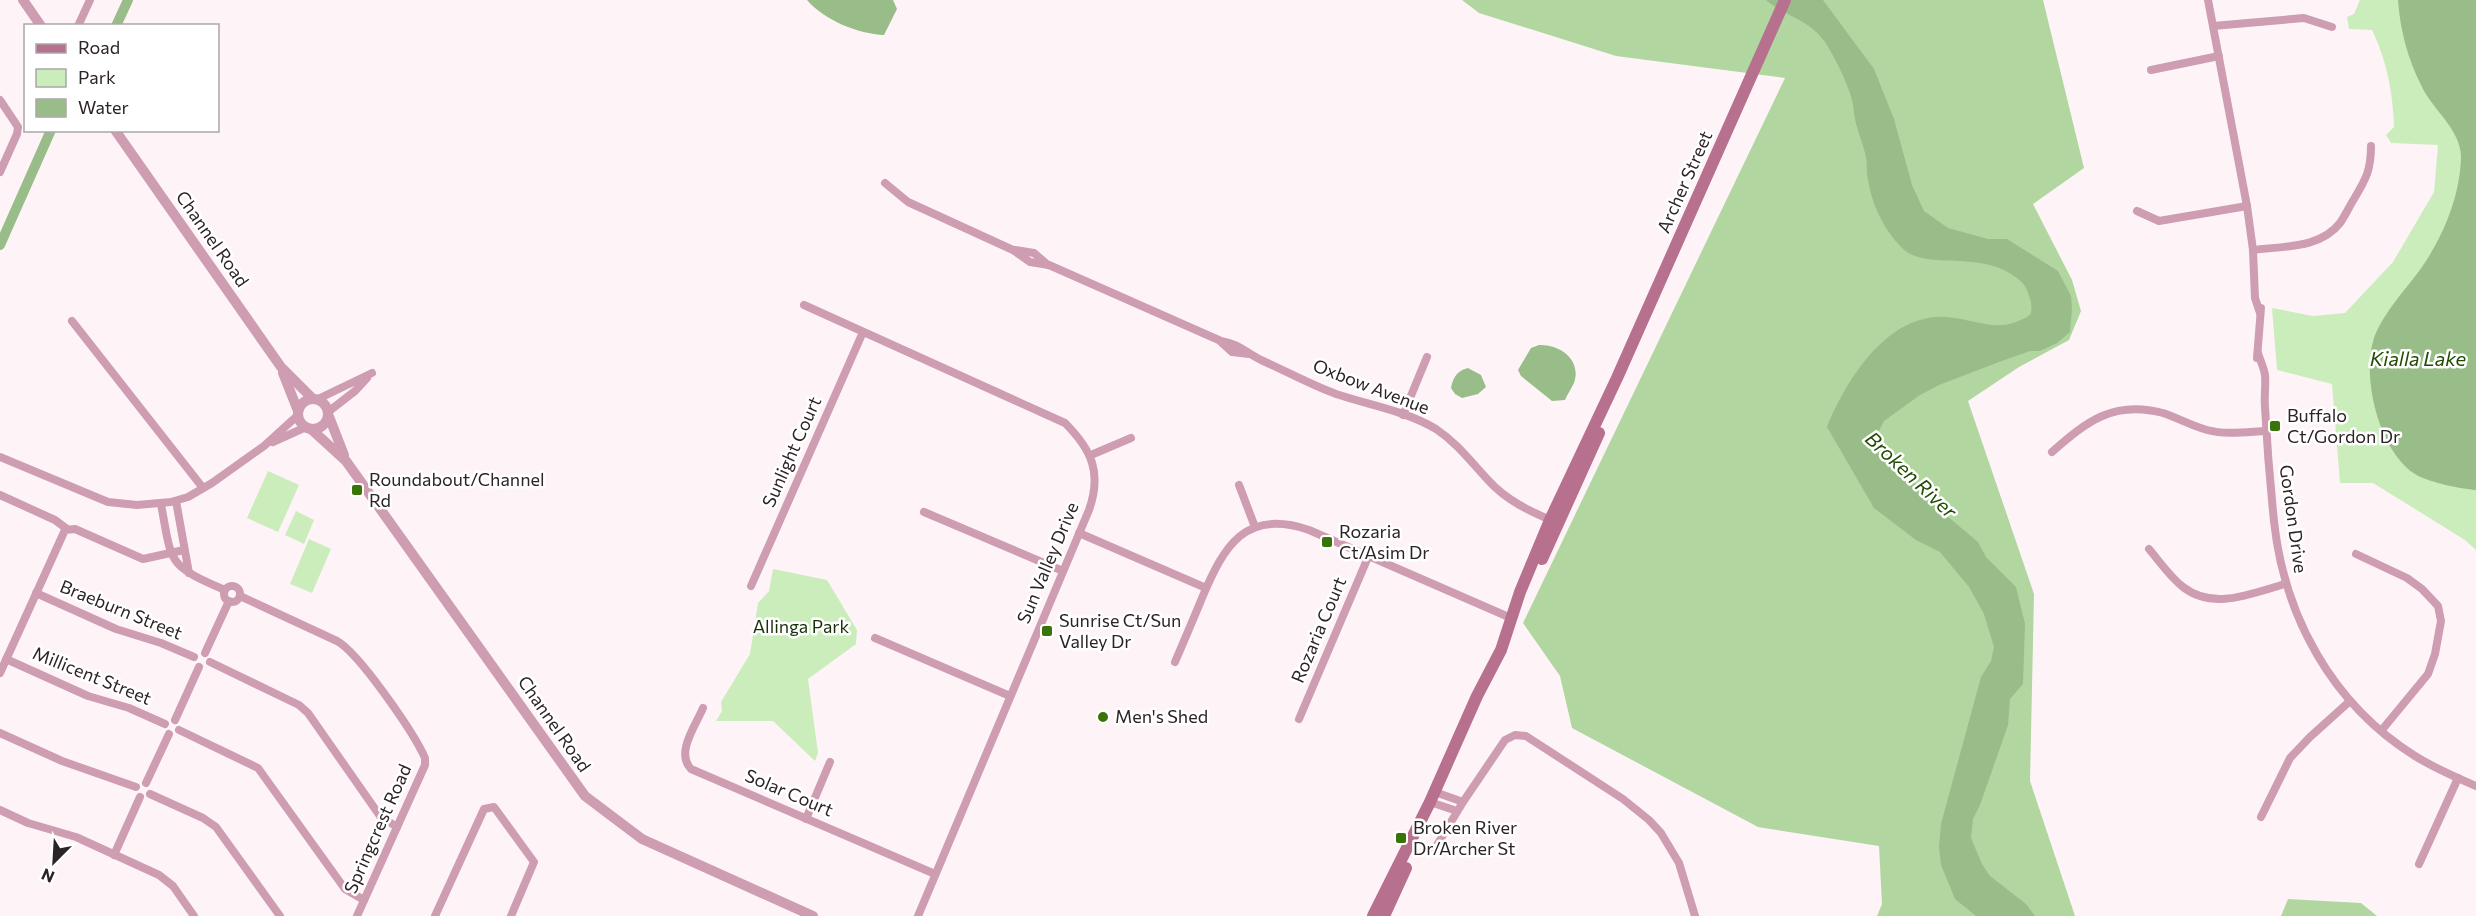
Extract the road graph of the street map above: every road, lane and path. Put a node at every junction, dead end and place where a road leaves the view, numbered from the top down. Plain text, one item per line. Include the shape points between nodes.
1 (23, 0) edge
2 (90, 0) edge
3 (1785, 0) edge
4 (2208, 0) edge
5 (40, 24) edge
6 (79, 24) edge
7 (2213, 26) junction
8 (2332, 27) dead end
9 (2218, 56) junction
10 (2151, 70) dead end
11 (0, 100) edge
12 (116, 132) edge
13 (2371, 147) dead end
14 (0, 172) edge
15 (885, 183) dead end
16 (2247, 206) junction
17 (2137, 211) dead end
18 (2253, 250) junction
19 (804, 305) dead end
20 (72, 321) dead end
21 (863, 332) junction
22 (1427, 357) dead end
23 (281, 367) junction
24 (315, 399) junction
25 (298, 413) junction
26 (328, 413) junction
27 (1403, 415) junction
28 (308, 428) junction
29 (2266, 431) junction
30 (1131, 438) dead end
31 (264, 446) junction
32 (2052, 452) dead end
33 (1091, 455) junction
34 (0, 457) edge
35 (346, 461) junction
36 (1239, 485) dead end
37 (203, 488) junction
38 (0, 495) edge
39 (176, 501) junction
40 (160, 504) junction
41 (924, 512) dead end
42 (1555, 522) junction
43 (1255, 527) junction
44 (67, 529) junction
45 (1079, 533) junction
46 (2149, 549) dead end
47 (184, 550) junction
48 (170, 553) junction
49 (2356, 554) dead end
50 (1369, 555) junction
51 (1063, 570) junction
52 (189, 573) junction
53 (2285, 584) junction
54 (751, 586) dead end
55 (1206, 588) junction
56 (225, 590) junction
57 (36, 593) junction
58 (240, 596) junction
59 (229, 601) junction
60 (1512, 616) junction
61 (875, 638) dead end
62 (205, 652) junction
63 (194, 657) junction
64 (6, 659) junction
65 (210, 662) junction
66 (1175, 662) dead end
67 (199, 667) junction
68 (0, 673) edge
69 (1010, 696) junction
70 (2350, 701) junction
71 (703, 708) dead end
72 (1299, 719) dead end
73 (175, 720) junction
74 (165, 724) junction
75 (179, 730) junction
76 (2381, 730) junction
77 (0, 733) edge
78 (169, 734) junction
79 (830, 762) dead end
80 (2458, 778) junction
81 (146, 783) junction
82 (2476, 786) edge
83 (136, 787) junction
84 (150, 794) junction
85 (140, 797) junction
86 (1433, 797) junction
87 (1463, 802) junction
88 (0, 810) edge
89 (1457, 811) junction
90 (2261, 817) dead end
91 (806, 819) junction
92 (397, 827) junction
93 (1434, 850) dead end
94 (114, 855) junction
95 (2419, 864) dead end
96 (935, 874) junction
97 (364, 900) junction
98 (1384, 909) edge
99 (194, 916) edge
100 (280, 916) edge
101 (357, 916) edge
102 (435, 916) edge
103 (511, 916) edge
104 (813, 916) edge
105 (918, 916) edge
106 (1373, 916) edge
107 (1695, 916) edge

1 - 5 street
2 - 6 street
3 - 42 main road, Archer Street
4 - 7 street, Gordon Drive
7 - 8 street via 2304,18
7 - 9 street, Gordon Drive
9 - 10 street
9 - 16 street, Gordon Drive
11 - 14 street via 18,127
12 - 23 street, Channel Road
13 - 18 street via 2371,166 2363,184 2328,235 2310,243
15 - 27 street, Oxbow Avenue via 908,202 1013,249 1030,262 1049,265 1221,342 1232,352 1250,355 1334,393
16 - 17 street via 2159,220
16 - 18 street, Gordon Drive
18 - 29 street, Gordon Drive via 2255,298 2260,313 2256,363 2263,387
19 - 21 street, Sun Valley Drive
20 - 37 street
21 - 33 street, Sun Valley Drive via 1065,423
21 - 54 street, Sunlight Court
22 - 27 street
23 - 24 street, Channel Road
23 - 25 street, Channel Road
24 - 25 street via 305,400
24 - 26 street via 324,402
24 - 26 street via 372,373
25 - 28 street
25 - 31 street
26 - 28 street via 325,424
26 - 35 street, Channel Road
27 - 42 street, Oxbow Avenue via 1436,429 1509,499
28 - 31 street
28 - 35 street, Channel Road
29 - 32 street via 2226,433 2148,410 2128,410 2097,417
29 - 53 street, Gordon Drive via 2276,538
30 - 33 street
31 - 37 street
33 - 45 street, Sun Valley Drive via 1095,484
34 - 40 street via 108,502
35 - 104 street, Channel Road via 585,796 642,839
36 - 43 street
37 - 39 street
38 - 44 street
39 - 40 street
39 - 47 street
40 - 48 street
41 - 51 street
42 - 60 main road, Archer Street
43 - 50 street via 1289,523
43 - 55 street via 1231,543 1216,563
44 - 48 street via 143,559
44 - 57 street
45 - 51 street, Sun Valley Drive
45 - 55 street
46 - 53 street via 2184,588 2206,598 2228,600
47 - 48 street
47 - 52 street
48 - 52 street via 176,564
49 - 76 street via 2422,589 2438,606 2441,621 2436,654 2428,674
50 - 60 street
50 - 72 street, Rozaria Court
51 - 69 street, Sun Valley Drive
52 - 56 street
53 - 70 street, Gordon Drive via 2314,652
55 - 66 street
56 - 58 street via 234,586
56 - 59 street
57 - 63 street, Braeburn Street via 116,629
57 - 64 street
58 - 59 street
58 - 92 street, Springcrest Road via 348,648 422,751 425,765
59 - 62 street
60 - 86 main road, Archer Street via 1494,647
61 - 69 street
62 - 63 street
62 - 65 street
63 - 67 street
64 - 68 street
64 - 74 street, Millicent Street via 88,696
65 - 67 street
65 - 92 street via 299,705 380,816
67 - 73 street
69 - 96 street, Sun Valley Drive
70 - 76 street, Gordon Drive
70 - 90 street via 2290,758
71 - 91 street, Solar Court via 686,748 688,766
73 - 74 street
73 - 75 street
74 - 78 street
75 - 78 street
75 - 97 street via 258,768 345,888
76 - 80 street, Gordon Drive via 2414,755
77 - 83 street via 62,761
78 - 81 street
79 - 91 street
80 - 82 street, Gordon Drive
80 - 95 street
81 - 83 street
81 - 84 street
83 - 85 street
84 - 85 street
84 - 100 street via 216,827
85 - 94 street
86 - 87 street
86 - 89 street
86 - 98 main road, Archer Street
87 - 89 street
87 - 107 street via 1505,740 1515,735 1530,737 1649,820 1679,863
88 - 94 street
89 - 93 street
91 - 96 street, Solar Court
92 - 97 street, Springcrest Road
94 - 99 street via 165,879
96 - 105 street, Sun Valley Drive
97 - 101 street, Springcrest Road
98 - 106 main road, Archer Street
102 - 103 street via 484,809 494,807 534,862

